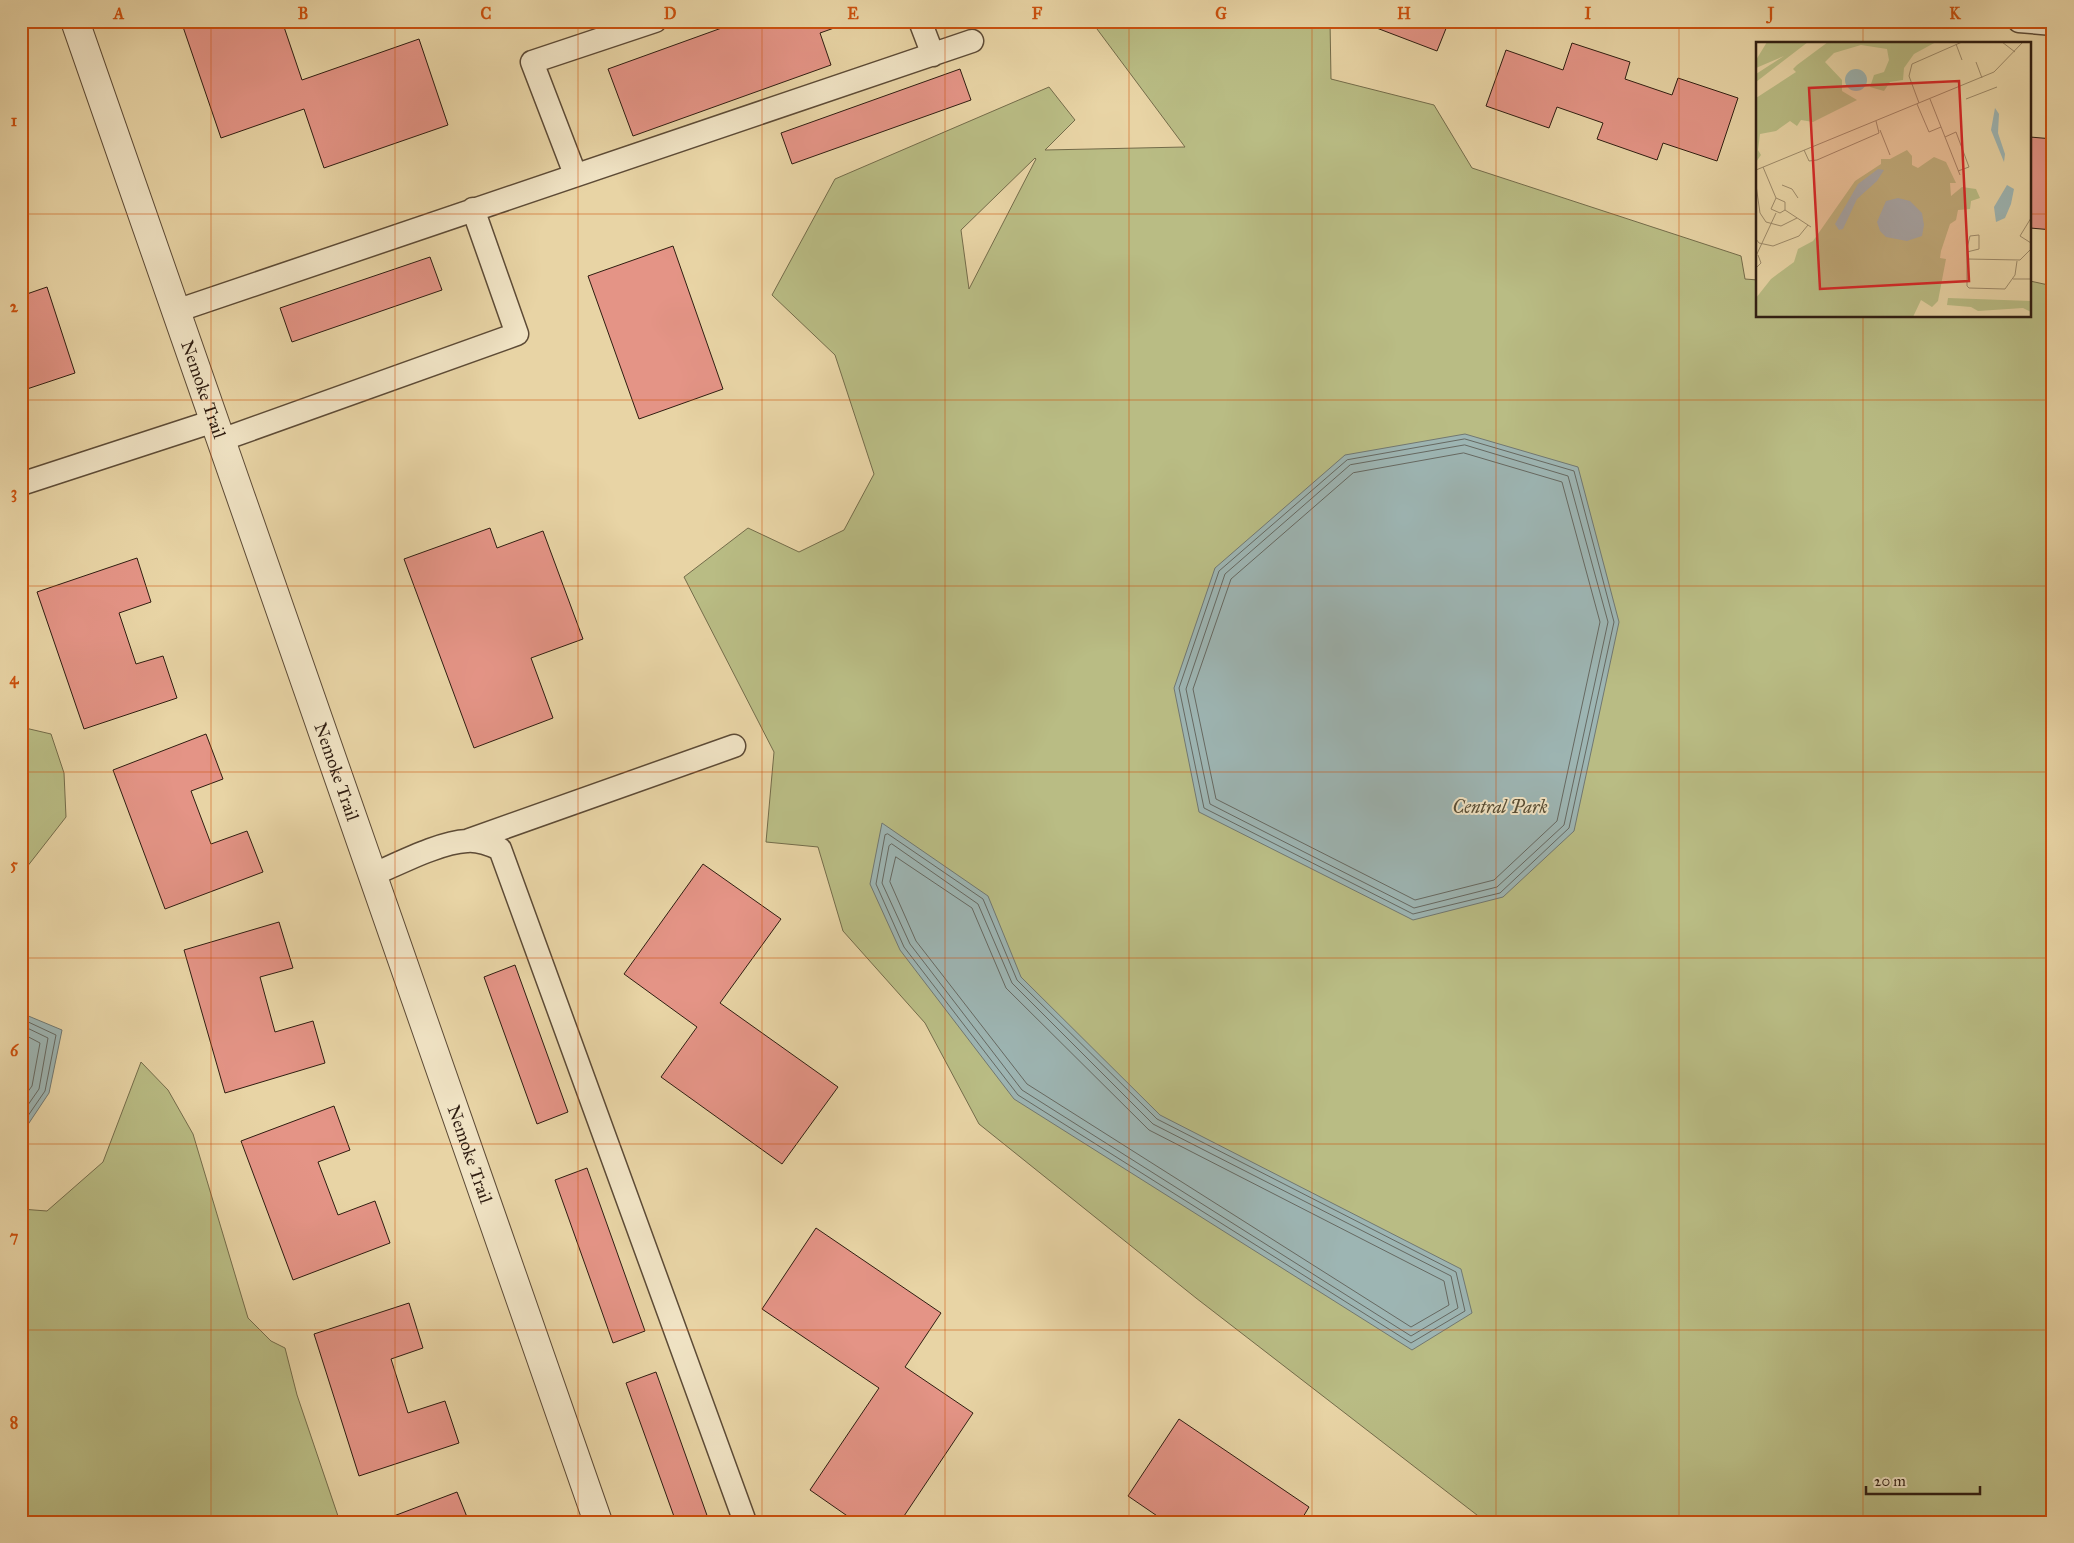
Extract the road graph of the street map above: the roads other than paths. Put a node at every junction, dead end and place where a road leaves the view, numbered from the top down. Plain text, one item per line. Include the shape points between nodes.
1 (75, 21) edge
2 (655, 21) edge
3 (920, 21) edge
4 (2019, 21) edge
5 (2053, 24) edge
6 (972, 41) dead end
7 (933, 55) junction
8 (575, 174) junction
9 (473, 209) junction
10 (176, 311) junction
11 (217, 430) junction
12 (21, 484) edge
13 (734, 746) dead end
14 (468, 841) junction
15 (372, 875) junction
16 (598, 1522) edge
17 (745, 1522) edge

1 - 10 street, Nemoke Trail
2 - 8 lane via 532,62
3 - 7 lane
4 - 5 lane
6 - 7 lane
7 - 8 lane
8 - 9 lane
9 - 10 lane
9 - 11 lane via 517,334
10 - 11 street, Nemoke Trail
11 - 12 lane
11 - 15 street, Nemoke Trail
13 - 14 lane
14 - 15 lane via 448,844
14 - 17 lane via 500,849
15 - 16 street, Nemoke Trail

